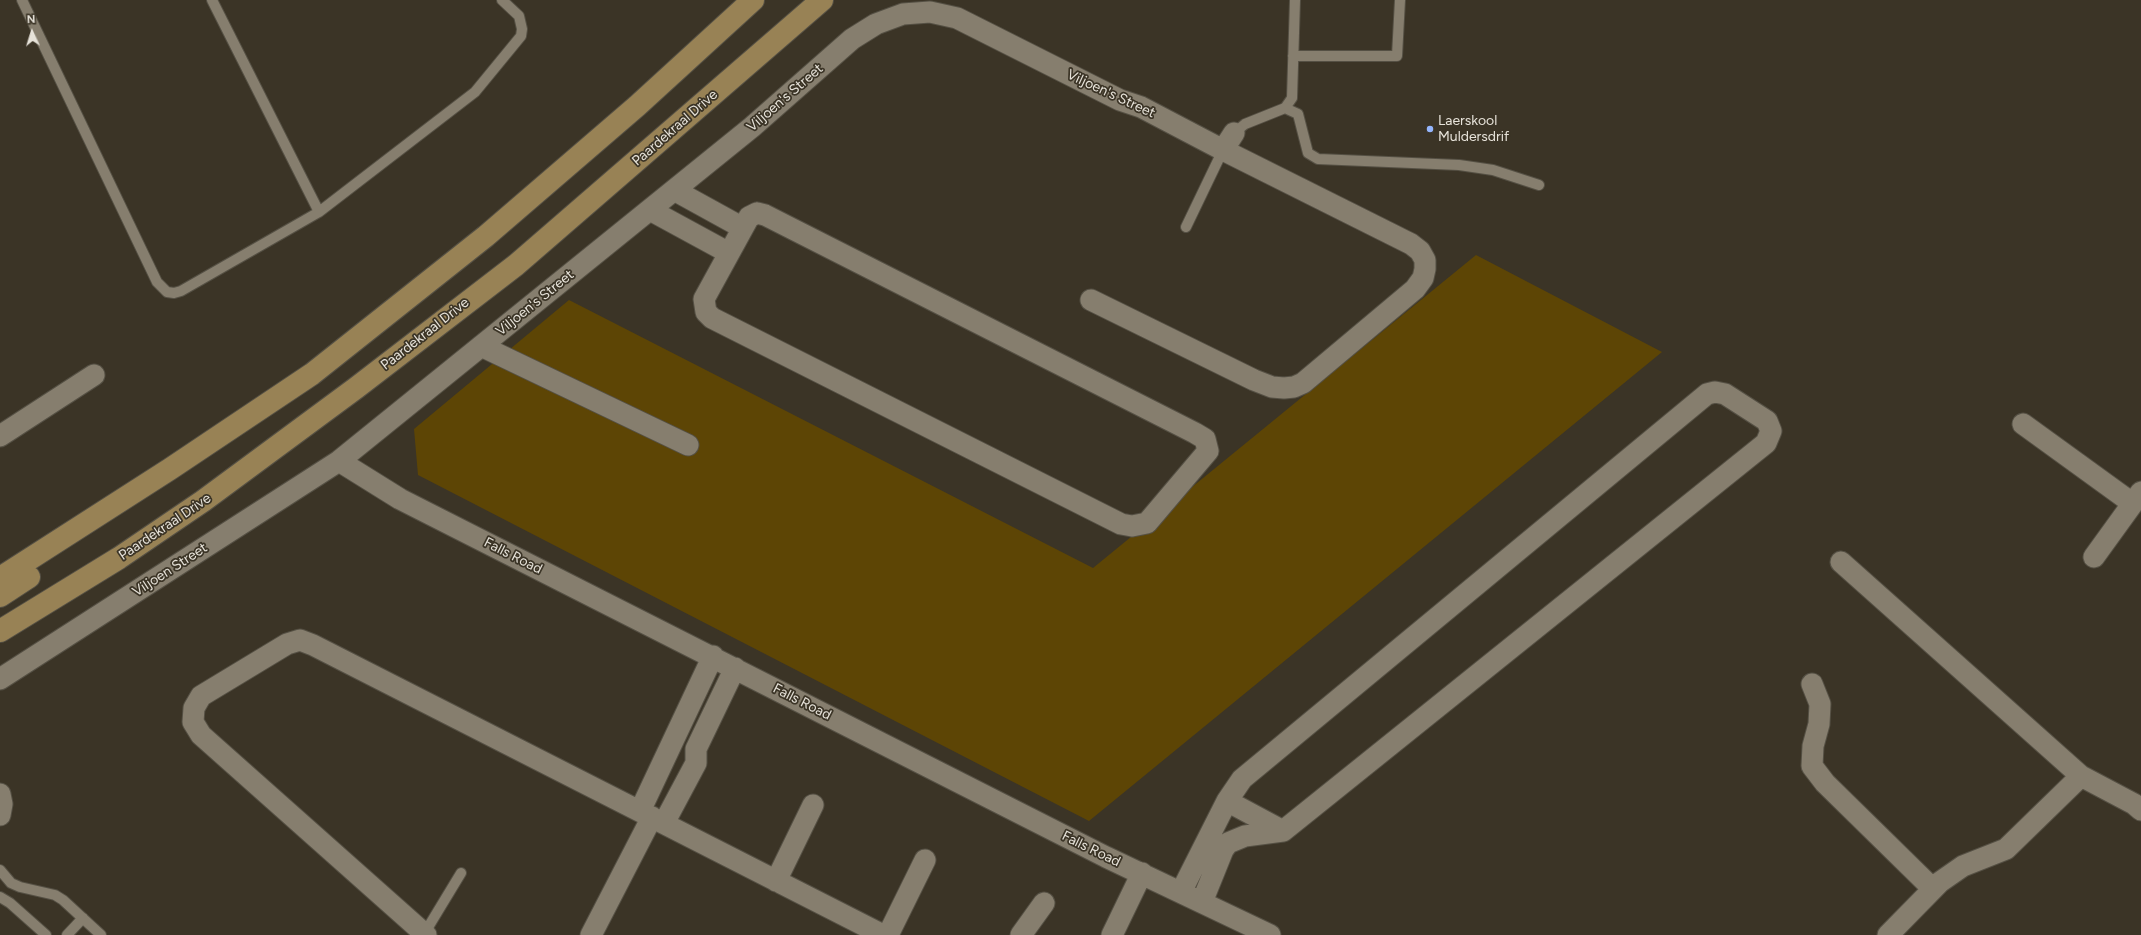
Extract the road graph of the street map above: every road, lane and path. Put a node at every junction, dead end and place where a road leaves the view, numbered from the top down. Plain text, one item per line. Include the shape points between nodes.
1 (22, 0) edge
2 (212, 0) edge
3 (502, 0) edge
4 (753, 0) edge
5 (822, 0) edge
6 (1296, 0) edge
7 (1400, 0) edge
8 (1294, 56) junction
9 (1285, 108) junction
10 (1229, 142) junction
11 (1539, 185) dead end
12 (674, 190) junction
13 (650, 210) junction
14 (319, 212) junction
15 (1186, 227) dead end
16 (743, 228) junction
17 (729, 253) junction
18 (1091, 300) dead end
19 (481, 346) junction
20 (94, 374) dead end
21 (312, 374) junction
22 (2023, 424) dead end
23 (0, 436) edge
24 (688, 445) dead end
25 (339, 461) junction
26 (2137, 497) edge
27 (2094, 557) dead end
28 (1841, 562) dead end
29 (0, 578) edge
30 (0, 596) edge
31 (0, 631) edge
32 (713, 656) junction
33 (735, 668) junction
34 (0, 679) edge
35 (1812, 684) dead end
36 (674, 737) junction
37 (697, 748) junction
38 (2081, 776) junction
39 (0, 794) edge
40 (1227, 801) junction
41 (813, 805) dead end
42 (2141, 810) edge
43 (0, 815) edge
44 (652, 817) junction
45 (1283, 832) junction
46 (1199, 856) junction
47 (925, 860) dead end
48 (1217, 867) junction
49 (0, 870) edge
50 (461, 873) dead end
51 (1142, 873) junction
52 (776, 881) junction
53 (1933, 889) junction
54 (1181, 892) junction
55 (0, 897) edge
56 (1202, 902) junction
57 (1044, 903) dead end
58 (83, 918) junction
59 (425, 934) edge
60 (46, 935) edge
61 (67, 935) edge
62 (101, 935) edge
63 (591, 935) edge
64 (883, 935) edge
65 (888, 935) edge
66 (1021, 935) edge
67 (1112, 935) edge
68 (1270, 935) edge
69 (1888, 935) edge

1 - 14 lane via 157,282 167,292 181,291
2 - 14 lane
3 - 14 lane via 518,16 522,29 521,36 475,92
4 - 21 main road via 637,106 486,236
5 - 31 main road, Paardekraal Drive via 516,265 356,388 119,558
6 - 8 lane
7 - 8 lane via 1397,56
8 - 9 lane via 1292,98
9 - 10 lane via 1245,124
9 - 11 lane via 1298,114 1308,153 1318,159 1459,166 1493,170
10 - 12 street, Viljoen's Street via 1120,100 957,18 930,12 902,14 876,24 852,39 752,127
10 - 15 lane
10 - 18 street, Viljoen's Street via 1420,251 1425,260 1425,269 1423,278 1415,289 1303,383 1284,388 1272,387 1254,380
12 - 13 street, Viljoen's Street
12 - 16 street
13 - 17 street
13 - 19 street, Viljoen's Street
16 - 17 street
16 - 17 street via 749,217 757,213 765,215 1195,433 1205,439 1208,451 1146,523 1132,526 1121,524 712,318 706,312 704,299
19 - 24 street
19 - 25 street, Viljoen's Street
20 - 23 street
21 - 29 main road
21 - 30 main road via 287,399 199,463
22 - 26 street
25 - 32 street, Falls Road via 400,499
25 - 34 street, Viljoen Street
26 - 27 street
28 - 38 street
32 - 33 street, Falls Road
32 - 36 street
33 - 37 street
33 - 51 street, Falls Road
35 - 53 street via 1820,704 1812,766 1825,783
36 - 37 street
36 - 44 street
37 - 44 street via 696,763
38 - 42 street
38 - 53 street via 2006,849 1963,866
39 - 43 street
40 - 45 street
40 - 45 street via 1242,779 1706,394 1725,394 1767,421 1771,431 1766,443
40 - 46 street
41 - 52 street
44 - 52 street
44 - 59 street via 300,640 287,644 201,696 194,708 194,722 201,735
44 - 63 street
45 - 48 street via 1245,836 1233,841 1223,850
46 - 48 street
46 - 54 street
47 - 65 street
48 - 56 street
49 - 58 lane via 20,887 55,895
50 - 59 lane
51 - 54 street, Falls Road
51 - 67 street
52 - 64 street
53 - 69 street
54 - 56 street, Falls Road
55 - 60 lane
56 - 68 street, Falls Road
57 - 66 street
58 - 61 lane
58 - 62 lane

